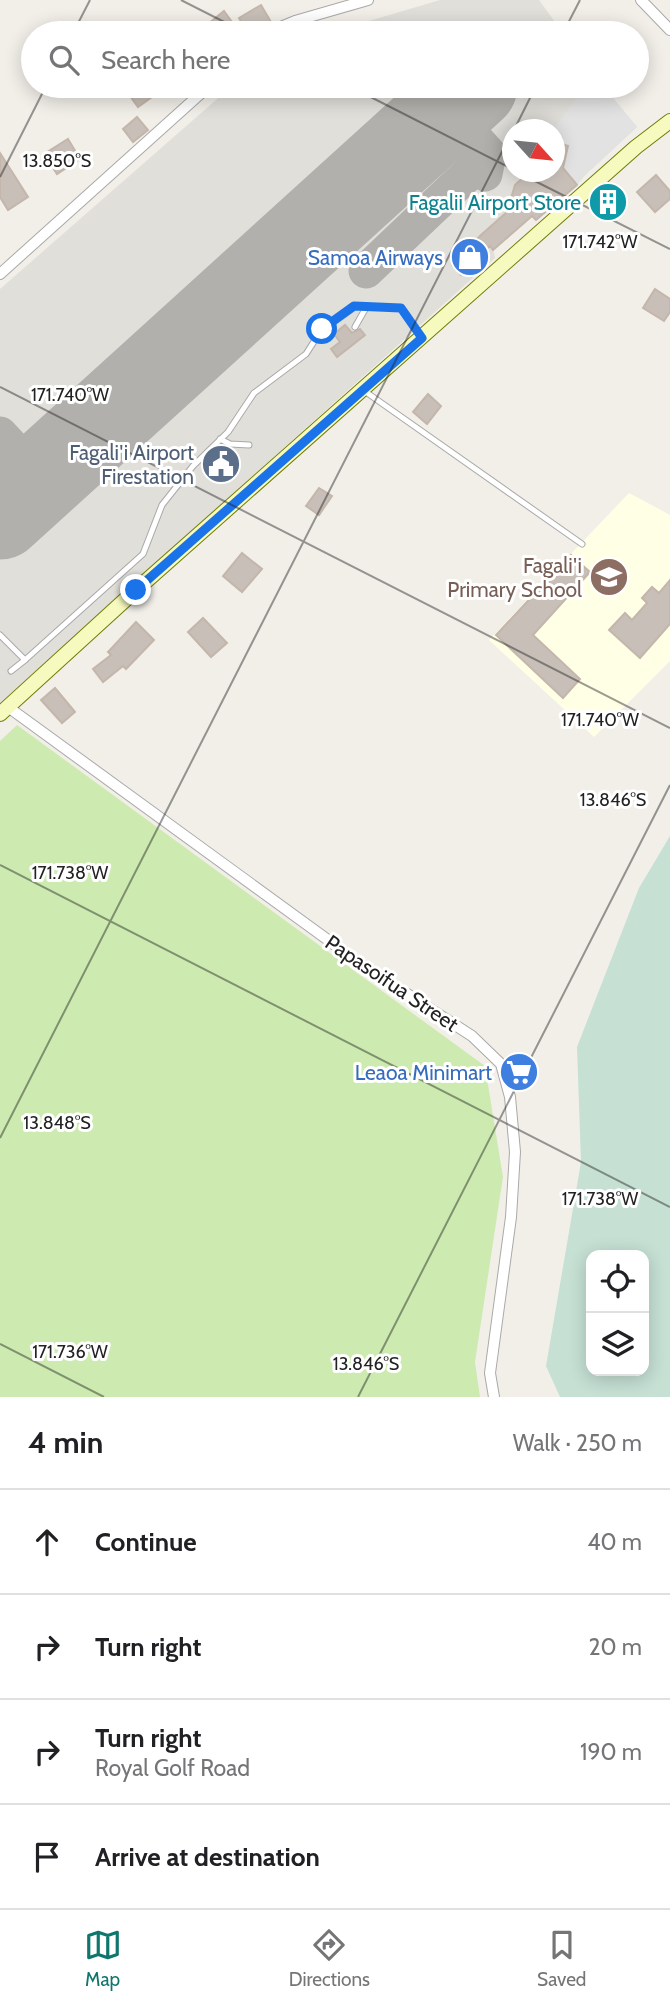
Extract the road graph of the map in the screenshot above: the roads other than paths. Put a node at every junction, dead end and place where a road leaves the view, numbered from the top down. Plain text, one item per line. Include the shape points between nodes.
1 (368, 0) edge
2 (641, 0) edge
3 (295, 21) edge
4 (670, 30) edge
5 (195, 98) edge
6 (670, 121) edge
7 (2, 269) edge
8 (367, 306) junction
9 (355, 327) dead end
10 (422, 338) junction
11 (363, 390) junction
12 (220, 439) junction
13 (249, 445) dead end
14 (582, 544) dead end
15 (0, 635) edge
16 (25, 660) junction
17 (11, 671) dead end
18 (4, 711) edge
19 (494, 1397) edge

1 - 3 street
2 - 4 street
5 - 7 street
6 - 10 main road
8 - 9 lane
8 - 10 lane via 401,308
8 - 12 lane via 354,306 322,329 306,355 254,393
10 - 11 main road
11 - 14 lane
11 - 18 main road
12 - 13 lane
12 - 16 lane via 162,505 143,554
15 - 16 lane
16 - 17 lane
18 - 19 street, Papasoifua Street via 361,964 472,1037 502,1064 515,1152 490,1373

